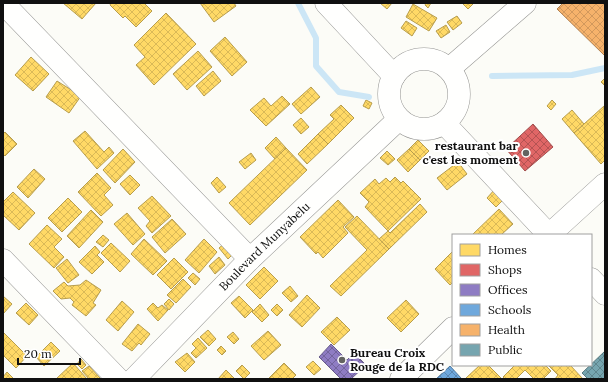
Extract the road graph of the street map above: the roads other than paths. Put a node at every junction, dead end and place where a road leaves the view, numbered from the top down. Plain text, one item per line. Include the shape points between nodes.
1 (4, 3) edge
2 (326, 3) edge
3 (525, 3) edge
4 (449, 69) junction
5 (394, 76) junction
6 (400, 119) junction
7 (444, 123) junction
8 (605, 184) edge
9 (548, 234) edge
10 (550, 234) edge
11 (250, 259) junction
12 (3, 260) edge
13 (592, 280) edge
14 (605, 294) edge
15 (452, 329) edge
16 (145, 375) edge
17 (118, 379) edge
18 (401, 379) edge

1 - 11 street
2 - 5 street
3 - 4 street
4 - 5 street via 435,61 420,59 405,65
4 - 7 street via 457,82 459,97 455,112
5 - 6 street via 390,87 390,99 393,110
6 - 7 street via 410,126 421,129 433,128
6 - 11 street, Boulevard Munyabelu
7 - 9 street
8 - 10 street
11 - 16 street, Boulevard Munyabelu
12 - 17 street
13 - 14 street
15 - 18 street

